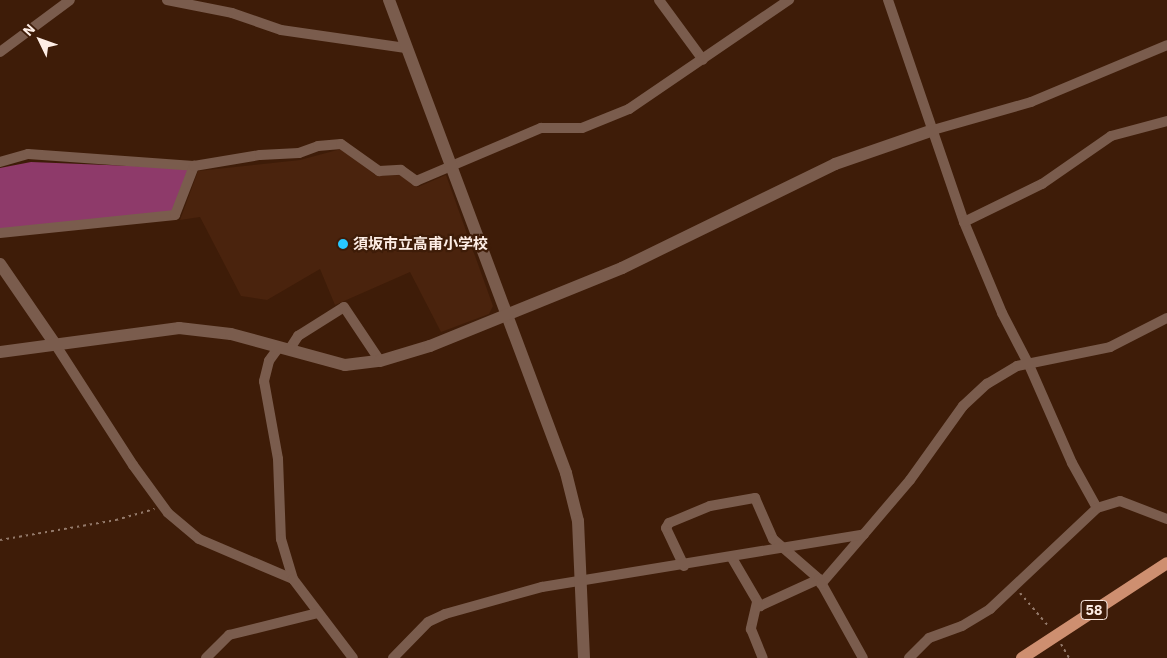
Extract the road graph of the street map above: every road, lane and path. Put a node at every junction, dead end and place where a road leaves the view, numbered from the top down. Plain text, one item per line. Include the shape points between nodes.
1 (70, 0) edge
2 (167, 0) edge
3 (389, 0) edge
4 (659, 0) edge
5 (789, 0) edge
6 (888, 0) edge
7 (1167, 44) edge
8 (406, 48) junction
9 (0, 52) edge
10 (703, 60) junction
11 (1167, 121) edge
12 (933, 130) junction
13 (0, 162) edge
14 (451, 165) junction
15 (194, 166) junction
16 (964, 222) junction
17 (0, 233) edge
18 (0, 264) edge
19 (506, 315) junction
20 (1167, 318) edge
21 (55, 344) junction
22 (284, 349) junction
23 (0, 352) edge
24 (380, 362) junction
25 (1029, 365) junction
26 (163, 507) junction
27 (1097, 508) junction
28 (1167, 519) edge
29 (864, 534) junction
30 (0, 540) edge
31 (784, 549) junction
32 (732, 558) junction
33 (1167, 563) edge
34 (684, 566) junction
35 (293, 579) junction
36 (580, 581) junction
37 (820, 582) junction
38 (1016, 587) junction
39 (757, 602) junction
40 (318, 613) junction
41 (1056, 635) junction
42 (206, 658) edge
43 (353, 658) edge
44 (393, 658) edge
45 (584, 658) edge
46 (762, 658) edge
47 (863, 658) edge
48 (909, 658) edge
49 (1022, 658) edge
50 (1069, 658) edge

1 - 9 street
2 - 8 street via 232,13 281,30
3 - 8 street
4 - 10 street
5 - 10 street
6 - 12 street
7 - 12 street via 1030,102
8 - 14 street
10 - 14 street via 629,109 582,128 540,128
11 - 16 street via 1111,136 1042,184
12 - 16 street
12 - 19 street via 835,164 622,268
13 - 15 street via 28,154
14 - 15 street via 416,181 401,170 379,171 341,144 318,146 299,153 260,155
14 - 19 street
15 - 17 street via 175,215
16 - 25 street via 1002,313
18 - 21 street
19 - 24 street
19 - 36 street via 566,473 578,521
20 - 25 street via 1110,347
21 - 22 street via 179,328 231,334
21 - 23 street
21 - 26 street
22 - 24 street via 345,365
22 - 24 street via 298,336 344,307
22 - 35 street via 270,361 264,381 278,460 281,539
25 - 27 street via 1072,463
25 - 29 street via 1018,366 987,384 963,406 910,480
26 - 30 path via 116,520
26 - 35 street via 198,539
27 - 28 street via 1120,501
27 - 38 street
29 - 31 street
29 - 37 street
31 - 32 street
31 - 34 street via 773,539 755,498 710,506 669,523 666,528
31 - 37 street
32 - 34 street
32 - 39 street
33 - 41 main road, 58
34 - 36 street
35 - 40 street
36 - 44 street via 542,587 445,614 428,622
36 - 45 street
37 - 39 street via 760,606
37 - 47 street
38 - 41 path
38 - 48 street via 962,626 929,638
39 - 46 street via 751,629
40 - 42 street via 229,635
40 - 43 street
41 - 49 main road, 58
41 - 50 path

